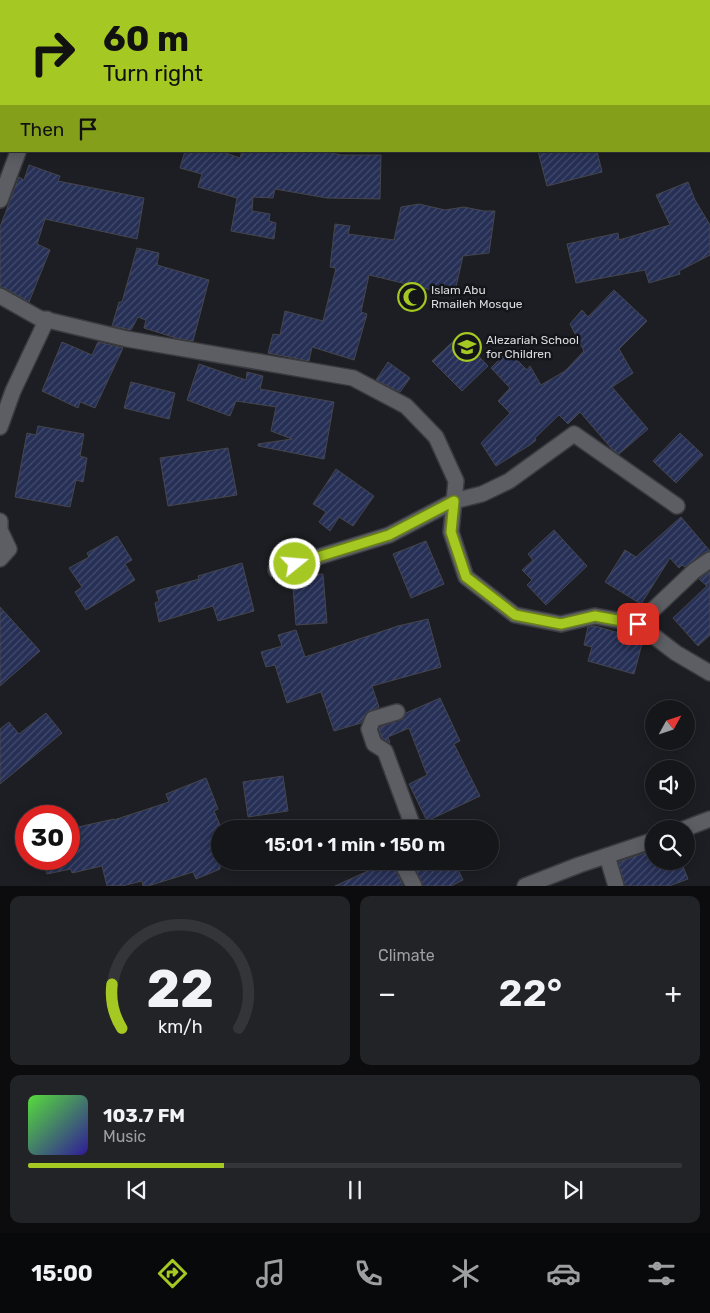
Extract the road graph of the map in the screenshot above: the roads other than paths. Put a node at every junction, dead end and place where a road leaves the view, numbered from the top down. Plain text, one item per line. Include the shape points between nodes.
1 (18, 152) dead end
2 (0, 200) edge
3 (0, 296) edge
4 (47, 319) junction
5 (0, 427) edge
6 (454, 501) junction
7 (677, 506) dead end
8 (0, 521) edge
9 (0, 559) edge
10 (710, 560) edge
11 (276, 570) dead end
12 (638, 624) junction
13 (710, 673) edge
14 (397, 712) dead end
15 (710, 819) edge
16 (411, 820) edge
17 (695, 825) edge
18 (645, 843) edge
19 (607, 856) junction
20 (406, 870) edge
21 (414, 886) edge
22 (525, 886) edge
23 (616, 886) edge

1 - 2 street
3 - 4 street via 39,318
4 - 5 street
4 - 6 street via 127,339 353,378 406,406 436,437 456,481
6 - 7 street via 482,494 509,481 574,434
6 - 11 street via 389,535
6 - 12 street via 451,532 466,577 515,615 561,624 595,616
8 - 9 street via 0,530 9,549
10 - 12 street
12 - 13 street via 676,653
14 - 16 street via 373,719 368,729 374,744 385,751
15 - 17 street
18 - 19 street
19 - 22 street
19 - 23 street
20 - 21 street

